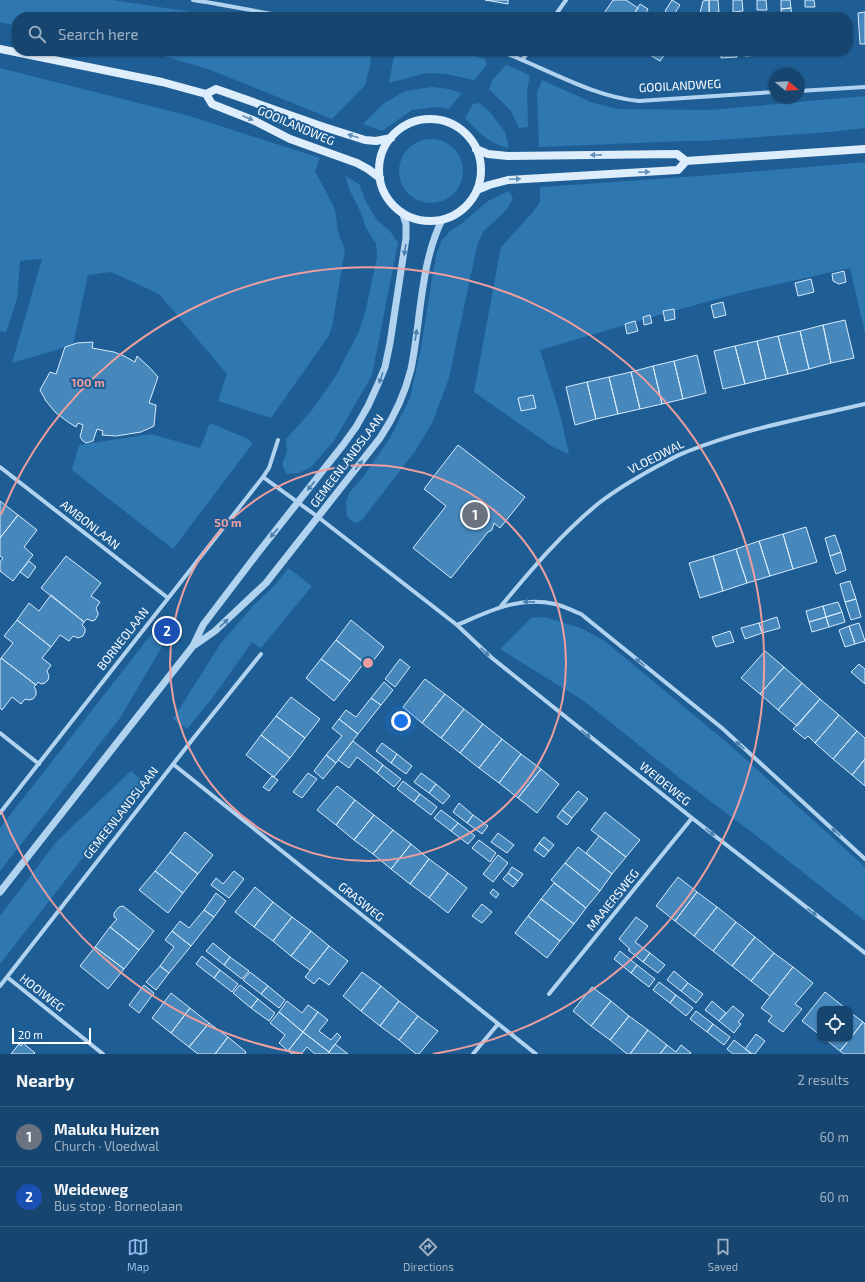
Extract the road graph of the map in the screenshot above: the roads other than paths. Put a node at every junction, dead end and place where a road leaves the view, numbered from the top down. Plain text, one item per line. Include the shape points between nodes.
1 (193, 0) edge
2 (566, 0) edge
3 (256, 12) edge
4 (558, 12) edge
5 (0, 49) edge
6 (12, 51) edge
7 (34, 56) edge
8 (512, 56) edge
9 (525, 56) edge
10 (522, 60) junction
11 (865, 87) edge
12 (805, 90) edge
13 (769, 92) edge
14 (206, 94) junction
15 (391, 138) junction
16 (476, 149) junction
17 (865, 149) edge
18 (686, 161) junction
19 (380, 178) junction
20 (477, 190) junction
21 (402, 212) junction
22 (442, 220) junction
23 (865, 404) edge
24 (278, 440) dead end
25 (0, 467) edge
26 (263, 477) junction
27 (298, 503) junction
28 (318, 517) junction
29 (168, 598) junction
30 (501, 607) junction
31 (457, 625) junction
32 (193, 646) junction
33 (261, 654) dead end
34 (0, 734) edge
35 (39, 764) junction
36 (173, 764) junction
37 (0, 813) edge
38 (692, 818) junction
39 (865, 859) edge
40 (0, 892) edge
41 (865, 953) edge
42 (6, 977) junction
43 (0, 986) edge
44 (549, 994) dead end
45 (498, 1024) junction
46 (103, 1054) edge
47 (473, 1054) edge
48 (536, 1054) edge

1 - 3 street
2 - 4 street
5 - 6 main road, GOOILANDWEG
7 - 14 main road, GOOILANDWEG via 162,82
8 - 10 street, GOOILANDWEG
9 - 10 street
10 - 13 street, GOOILANDWEG via 596,91 639,101
11 - 12 street
15 -> 14 main road, GOOILANDWEG via 365,140 216,89
14 -> 19 main road, GOOILANDWEG via 212,104 255,121 290,139 357,163
15 - 16 main road via 413,123 439,120 458,127 472,140
15 - 19 main road via 382,157
18 -> 16 main road via 677,154 508,156 488,154
16 - 20 main road via 481,169
17 - 18 main road
20 -> 18 main road via 508,180 678,170
19 - 21 main road via 390,200
20 - 22 main road via 460,212
21 - 22 main road via 421,220
21 -> 27 street, GEMEENLANDSLAAN via 406,224 406,238 385,366 356,427
28 -> 22 street, GEMEENLANDSLAAN via 380,438 399,406 411,369 432,243
23 - 30 street, VLOEDWAL via 720,440 684,452 627,483 600,502 554,545
24 - 26 street, BORNEOLAAN via 269,468
25 - 29 street, AMBONLAAN
26 - 27 street
26 - 29 street, BORNEOLAAN
27 - 28 street, WEIDEWEG
27 -> 32 street, GEMEENLANDSLAAN via 203,625
28 - 31 street, WEIDEWEG
32 -> 28 street, GEMEENLANDSLAAN via 215,631 266,583
29 - 35 street, BORNEOLAAN
30 - 31 street
39 -> 30 street via 722,728 581,614 556,604 515,603
31 -> 38 street, WEIDEWEG via 492,658
32 - 40 street, GEMEENLANDSLAAN
33 - 36 street, GEMEENLANDSLAAN
34 - 35 street
35 - 37 street, BORNEOLAAN
36 - 42 street, GEMEENLANDSLAAN
36 - 45 street, GRASWEG
38 -> 41 street, WEIDEWEG
38 - 44 street, MAAIERSWEG
42 - 43 street, GEMEENLANDSLAAN
42 - 46 street, HOOIWEG
45 - 47 street
45 - 48 street, GRASWEG

